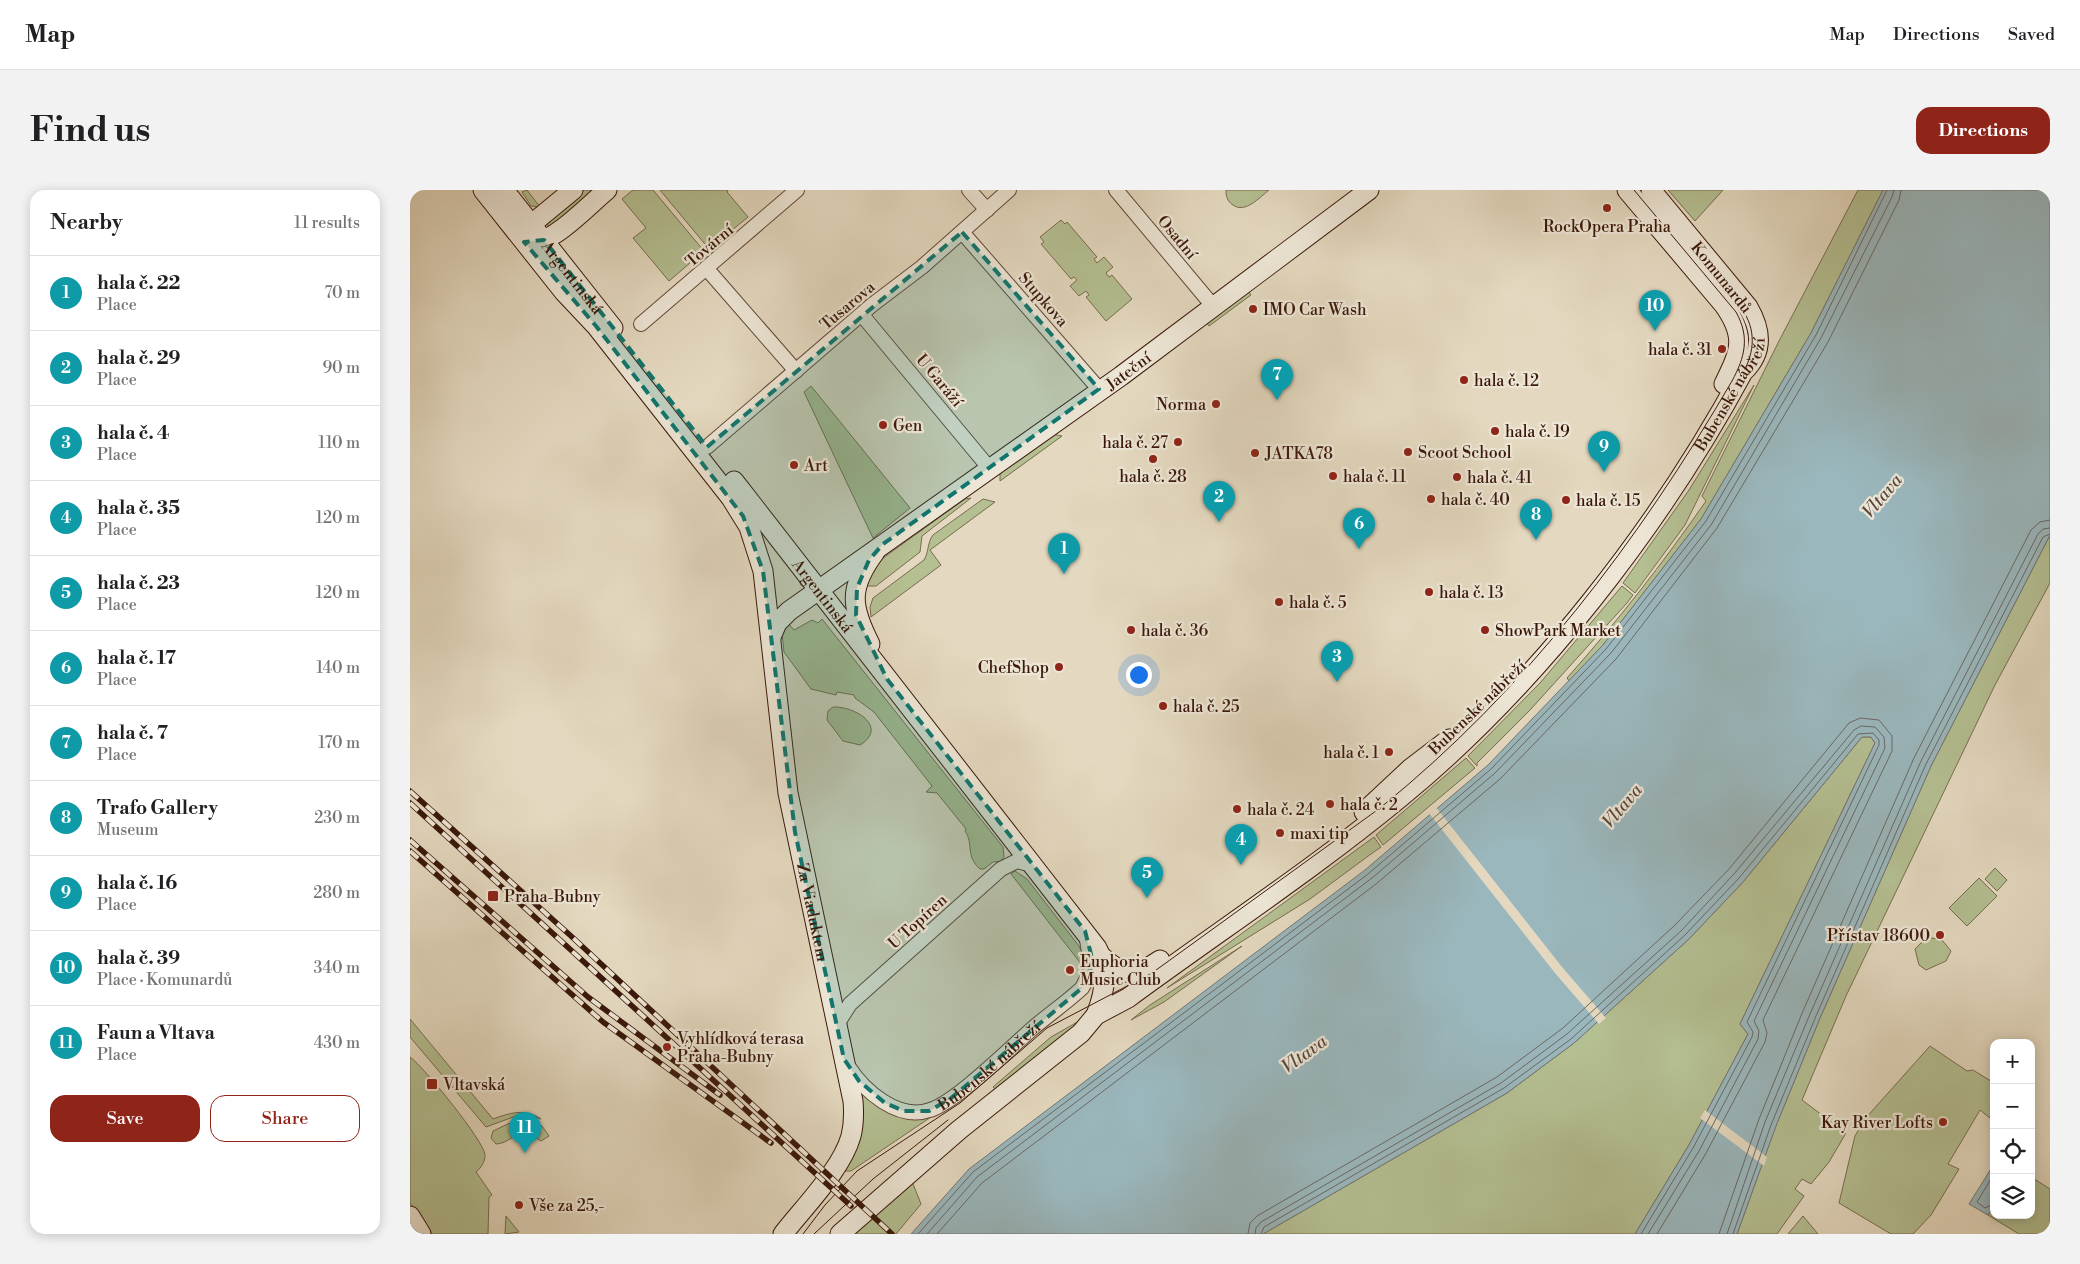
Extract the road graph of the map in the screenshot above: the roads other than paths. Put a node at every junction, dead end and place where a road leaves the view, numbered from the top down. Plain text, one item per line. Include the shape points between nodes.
1 (483, 190) edge
2 (504, 190) edge
3 (573, 190) edge
4 (606, 190) edge
5 (798, 190) edge
6 (969, 190) edge
7 (1009, 190) edge
8 (1369, 190) edge
9 (1627, 190) edge
10 (1651, 190) edge
11 (1121, 192) edge
12 (987, 210) junction
13 (962, 232) junction
14 (524, 234) junction
15 (544, 240) junction
16 (707, 269) junction
17 (1213, 306) junction
18 (862, 315) junction
19 (1755, 318) joint
20 (1736, 322) joint
21 (641, 324) dead end
22 (796, 372) junction
23 (1099, 390) junction
24 (707, 447) junction
25 (990, 469) junction
26 (883, 544) junction
27 (818, 590) junction
28 (771, 637) junction
29 (887, 679) junction
30 (1032, 865) junction
31 (1085, 931) junction
32 (1102, 957) junction
33 (1096, 1015) junction
34 (836, 1026) junction
35 (844, 1059) junction
36 (959, 1130) junction
37 (410, 1216) edge
38 (421, 1234) edge
39 (783, 1234) edge
40 (824, 1234) edge
41 (840, 1234) edge

1 - 14 street, Argentinská
2 - 14 street, Argentinská
3 - 14 street
4 - 15 street
5 - 16 street, Tovární
6 - 12 street
7 - 12 street, Tusarova
8 - 17 street, Jateční
9 - 20 street, Komunardů
10 - 19 street, Komunardů
11 - 17 street, Osadní
12 - 13 street, Tusarova
13 - 18 street, Tusarova
13 - 23 street, Stupkova
14 - 15 street, Argentinská
14 - 28 street, Argentinská via 564,292 596,326 743,516 759,554
15 - 24 street, Argentinská
16 - 21 street, Tovární
16 - 22 street
17 - 23 street, Jateční
18 - 22 street, Tusarova
18 - 25 street, U Garáží
19 - 33 street, Bubenské nábřeží via 1760,338 1752,363 1743,372 1694,454 1642,532 1546,654 1493,712 1403,796 1128,998
20 - 32 street, Bubenské nábřeží via 1739,339 1735,361 1679,462 1582,593 1502,686 1440,747 1411,768 1373,804 1141,973 1133,974 1113,966
22 - 24 street, Tusarova
23 - 25 street, Jateční
24 - 27 street, Argentinská
25 - 26 street, Jateční
26 - 27 street, Jateční
26 - 29 street, Jateční via 864,569 855,602 859,624
27 - 28 street, Jateční via 782,618
27 - 29 street, Argentinská
28 - 34 street, Za Viaduktem via 788,793
29 - 30 street, Argentinská
30 - 31 street, Argentinská
30 - 34 street, U Topíren via 1016,861 1001,869 850,1004
31 - 32 street, Argentinská
31 - 35 street, Bubenské nábřeží via 1092,969 1082,988 936,1108 912,1112 885,1103 859,1081
32 - 33 street, Argentinská via 1105,978
33 - 36 street, Bubenské nábřeží via 1081,1033
34 - 35 street, Za Viaduktem
35 - 39 street, Za Viaduktem via 853,1101 852,1132 846,1149
36 - 40 street via 872,1190
36 - 41 street
37 - 38 street

